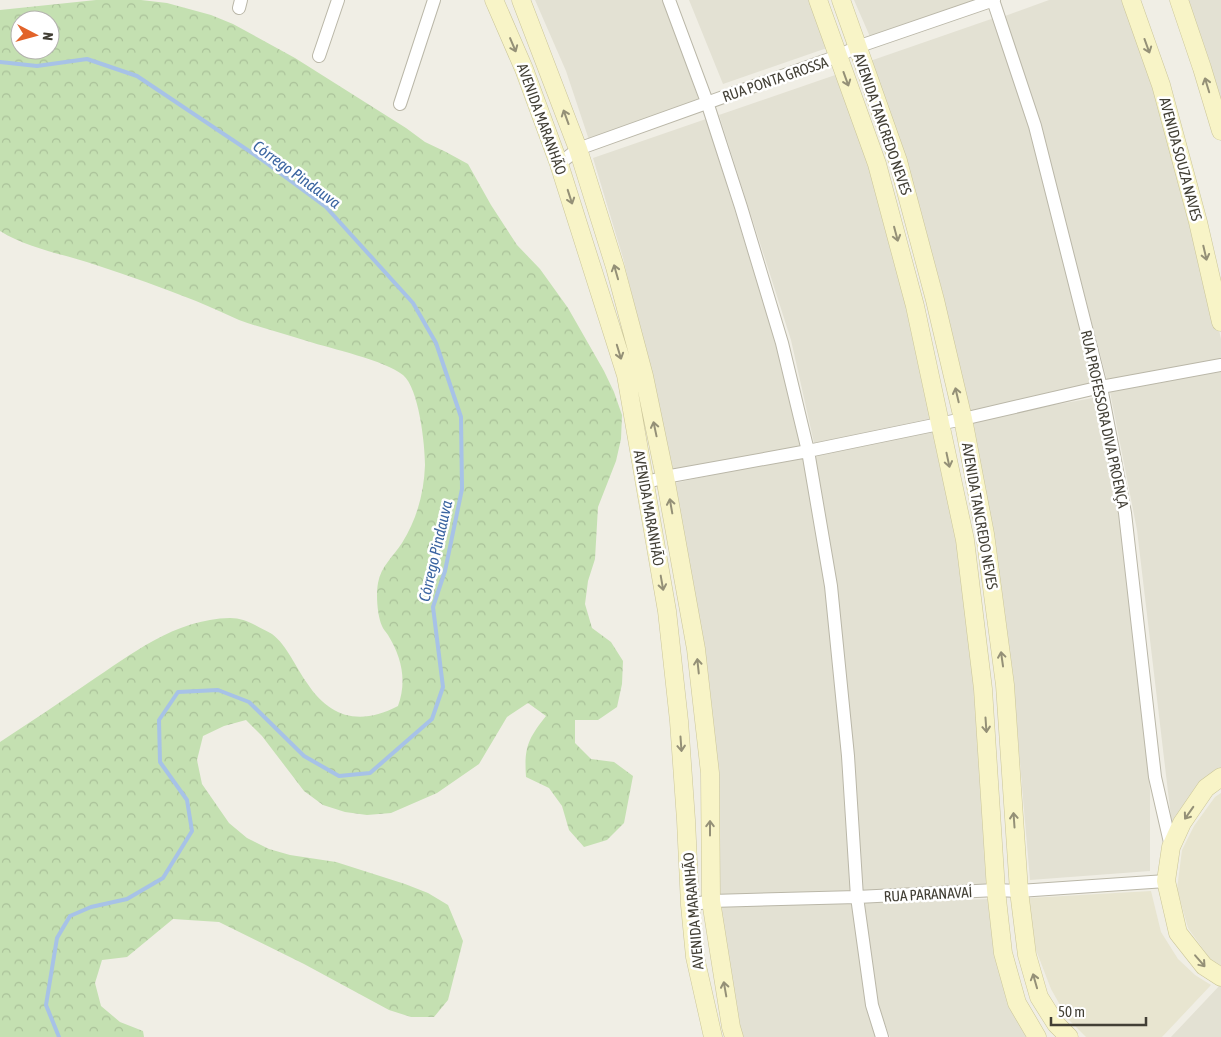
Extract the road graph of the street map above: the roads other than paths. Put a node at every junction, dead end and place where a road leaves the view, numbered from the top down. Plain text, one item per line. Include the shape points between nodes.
1 (338, 0) edge
2 (434, 0) edge
3 (494, 0) edge
4 (521, 0) edge
5 (669, 0) edge
6 (818, 0) edge
7 (841, 0) edge
8 (993, 0) edge
9 (1131, 0) edge
10 (1179, 0) edge
11 (857, 47) junction
12 (319, 56) dead end
13 (838, 56) junction
14 (707, 102) junction
15 (400, 104) dead end
16 (1221, 131) edge
17 (578, 149) junction
18 (559, 164) junction
19 (1221, 322) edge
20 (1221, 365) edge
21 (1101, 387) junction
22 (963, 419) junction
23 (940, 424) junction
24 (808, 451) junction
25 (665, 477) junction
26 (644, 483) junction
27 (1221, 777) edge
28 (1171, 847) junction
29 (1166, 881) junction
30 (996, 890) junction
31 (1019, 891) junction
32 (857, 897) junction
33 (711, 901) junction
34 (690, 905) junction
35 (1221, 977) edge
36 (713, 1037) edge
37 (734, 1037) edge
38 (882, 1037) edge
39 (1037, 1037) edge
40 (1069, 1037) edge

1 - 12 street
2 - 15 street
3 -> 18 street, AVENIDA MARANHÃO
17 -> 4 street, AVENIDA MARANHÃO
5 - 14 street
6 - 13 street, AVENIDA TANCREDO NEVES
7 - 11 street, AVENIDA TANCREDO NEVES
8 - 11 street, RUA PONTA GROSSA
8 - 21 street, RUA PROFESSORA DIVA PROENÇA via 1035,126
9 -> 19 street, AVENIDA SOUZA NAVES via 1161,85
16 -> 10 street
11 - 13 street, RUA PONTA GROSSA
22 -> 11 street, AVENIDA TANCREDO NEVES via 898,161
13 - 14 street, RUA PONTA GROSSA
13 -> 23 street, AVENIDA TANCREDO NEVES via 877,164 916,306
14 - 17 street, RUA PONTA GROSSA
14 - 24 street via 782,343
17 - 18 street, RUA PONTA GROSSA
25 -> 17 street, AVENIDA MARANHÃO via 642,367
18 -> 26 street, AVENIDA MARANHÃO via 626,375
20 - 21 street
21 - 22 street
21 - 28 street, RUA PROFESSORA DIVA PROENÇA via 1125,513 1155,777
22 - 23 street
31 -> 22 street, AVENIDA TANCREDO NEVES via 1005,685 985,534
23 - 24 street
23 -> 30 street, AVENIDA TANCREDO NEVES via 964,540 984,689
24 - 25 street
24 - 32 street via 831,586 848,756
25 - 26 street
33 -> 25 street, AVENIDA MARANHÃO via 710,773 696,649
26 -> 34 street, AVENIDA MARANHÃO via 667,611 679,721
27 -> 28 street via 1206,788 1182,823
28 - 29 street
29 - 31 street, RUA PARANAVAÍ
29 -> 35 street via 1178,933 1204,966
30 - 31 street, RUA PARANAVAÍ
30 - 32 street, RUA PARANAVAÍ
30 - 39 street, AVENIDA TANCREDO NEVES via 1003,954 1017,1003
40 -> 31 street, AVENIDA TANCREDO NEVES via 1056,1024 1039,997 1027,955
32 - 33 street, RUA PARANAVAÍ
32 - 38 street via 872,1004
33 - 34 street, RUA PARANAVAÍ
37 -> 33 street, AVENIDA MARANHÃO
34 - 36 street, AVENIDA MARANHÃO via 695,957

